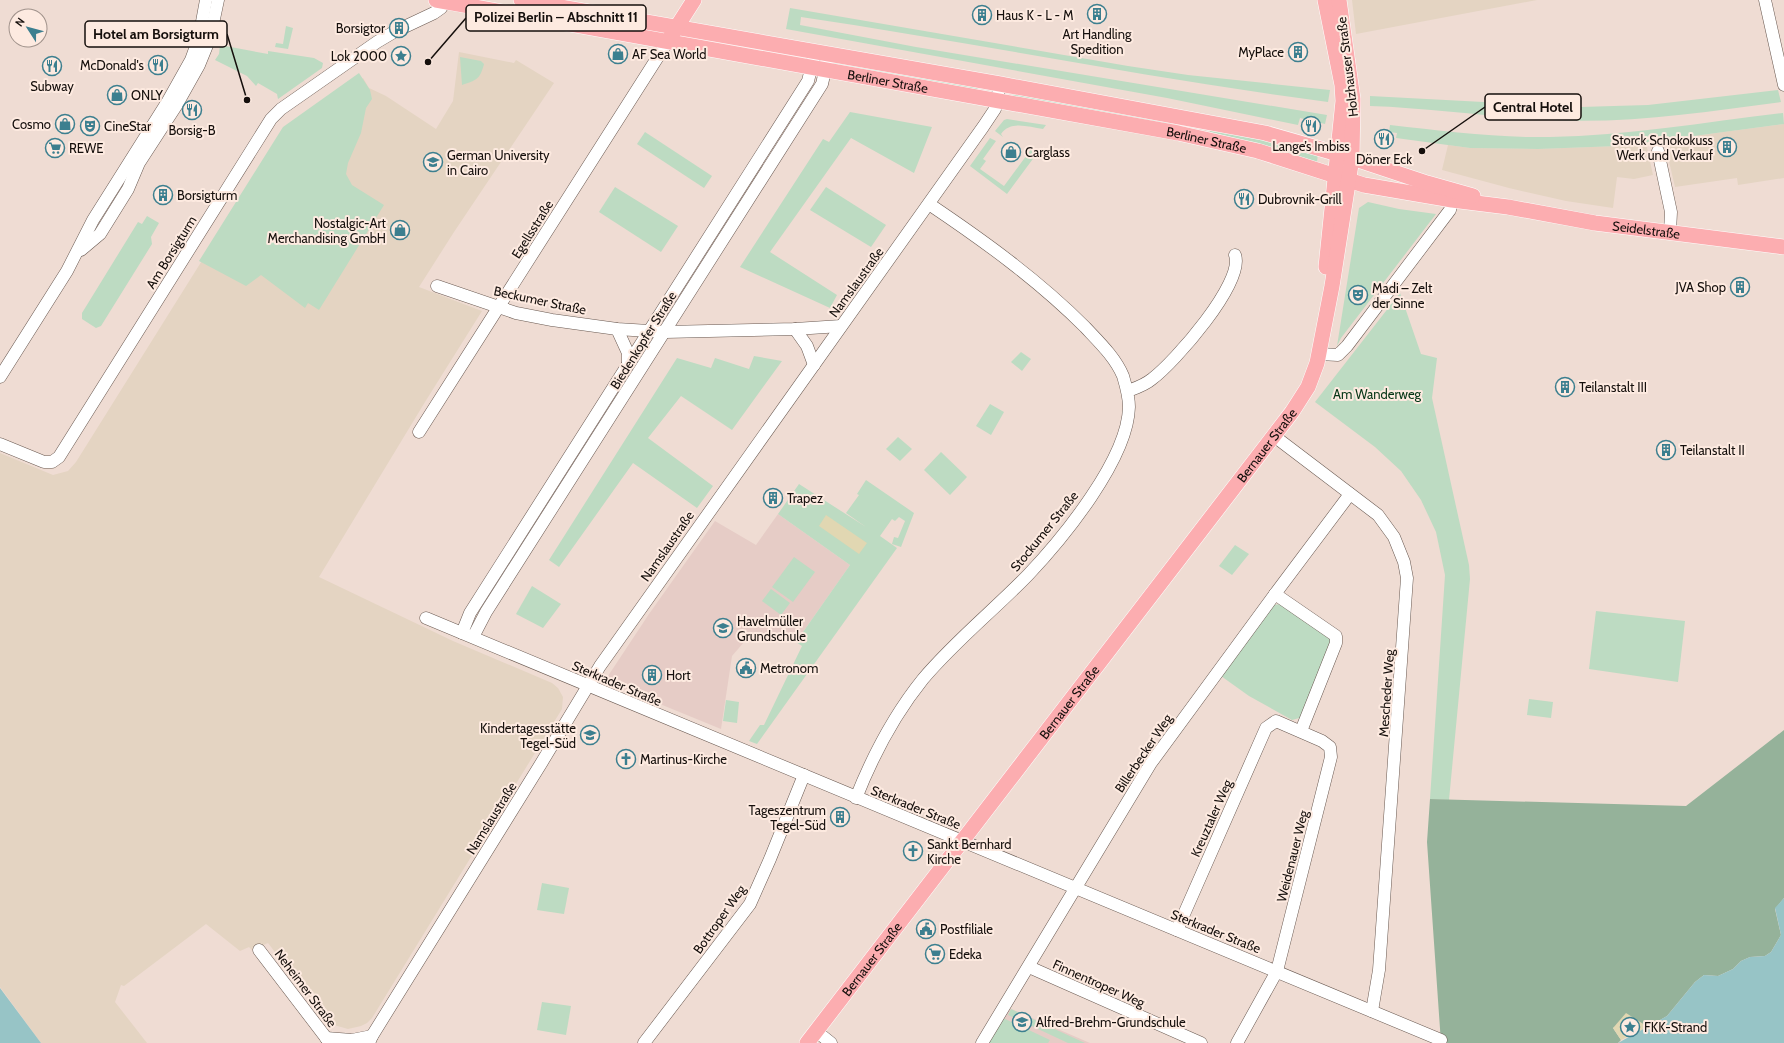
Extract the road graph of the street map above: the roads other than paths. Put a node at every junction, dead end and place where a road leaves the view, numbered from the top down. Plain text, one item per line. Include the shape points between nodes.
1 (206, 0) edge
2 (218, 0) edge
3 (521, 0) edge
4 (694, 0) edge
5 (1326, 0) edge
6 (1339, 0) edge
7 (1765, 0) edge
8 (442, 1) edge
9 (676, 28) junction
10 (668, 42) junction
11 (822, 53) junction
12 (818, 69) junction
13 (1000, 84) junction
14 (1784, 85) edge
15 (997, 102) junction
16 (1658, 151) dead end
17 (1338, 154) junction
18 (1352, 158) junction
19 (1343, 178) junction
20 (1453, 195) junction
21 (929, 204) junction
22 (1670, 232) junction
23 (1784, 247) edge
24 (77, 254) junction
25 (1235, 255) dead end
26 (436, 286) dead end
27 (498, 308) junction
28 (841, 326) junction
29 (617, 329) junction
30 (650, 330) junction
31 (795, 330) junction
32 (665, 332) junction
33 (1320, 352) junction
34 (628, 365) junction
35 (814, 365) junction
36 (639, 372) junction
37 (0, 377) edge
38 (1128, 391) junction
39 (419, 432) dead end
40 (1274, 436) junction
41 (0, 444) edge
42 (1350, 494) junction
43 (1275, 594) junction
44 (426, 618) dead end
45 (468, 635) junction
46 (589, 686) junction
47 (1301, 731) junction
48 (804, 775) junction
49 (856, 798) junction
50 (962, 841) junction
51 (1076, 888) junction
52 (1177, 930) junction
53 (260, 950) dead end
54 (1028, 967) junction
55 (1277, 971) junction
56 (1372, 1011) junction
57 (812, 1037) edge
58 (1424, 1038) edge
59 (370, 1039) edge
60 (328, 1040) edge
61 (1441, 1040) dead end
62 (644, 1043) edge
63 (831, 1043) edge
64 (982, 1043) edge
65 (1201, 1043) edge
66 (1237, 1043) edge

1 - 24 street via 199,38 191,60 93,220
2 - 24 street via 210,38 199,65 139,163 128,189 100,234
3 - 9 main road, Berliner Straße
4 - 9 main road
5 - 17 main road, Holzhauser Straße via 1343,93
6 - 18 main road, Holzhauser Straße via 1353,98
7 - 14 street
8 - 10 main road, Berliner Straße
8 - 41 street, Am Borsigturm via 441,8 434,13 377,42 281,109 271,119 59,457 52,462 44,462
9 - 10 main road
9 - 11 main road, Berliner Straße
10 - 12 main road, Berliner Straße
10 - 27 street, Egellsstraße
11 - 12 street, Biedenkopfer Straße
11 - 13 main road, Berliner Straße
12 - 15 main road, Berliner Straße
12 - 30 street, Biedenkopfer Straße
12 - 32 street, Biedenkopfer Straße via 822,84
13 - 15 street, Namslaustraße
13 - 17 main road, Berliner Straße via 1265,133
15 - 19 main road, Berliner Straße via 1204,138 1258,151
15 - 21 street, Namslaustraße via 984,127
16 - 22 street via 1671,212
17 - 18 main road, Berliner Straße
17 - 19 main road, Holzhauser Straße
18 - 19 main road, Holzhauser Straße
18 - 20 main road, Seidelstraße via 1427,183
19 - 20 main road, Seidelstraße via 1364,185
19 - 33 main road, Bernauer Straße
20 - 22 main road, Seidelstraße via 1595,223
20 - 33 street via 1450,210 1347,346 1338,355
21 - 28 street, Namslaustraße
21 - 38 street, Stockumer Straße via 1018,267 1072,315 1112,357
22 - 23 main road, Seidelstraße
24 - 37 street
25 - 38 street via 1236,264 1230,280 1215,308 1194,336 1173,361 1153,379
26 - 27 street, Beckumer Straße
27 - 29 street, Beckumer Straße via 552,320
27 - 39 street, Egellsstraße
28 - 31 street, Beckumer Straße
28 - 35 street, Namslaustraße
29 - 30 street, Beckumer Straße
29 - 34 street via 628,353
30 - 32 street, Beckumer Straße
30 - 34 street, Biedenkopfer Straße
31 - 32 street, Beckumer Straße
31 - 35 street via 807,346
32 - 36 street, Biedenkopfer Straße
33 - 40 main road, Bernauer Straße via 1308,387
34 - 36 street
34 - 45 street, Biedenkopfer Straße via 470,613
35 - 46 street, Namslaustraße via 613,647
36 - 45 street, Biedenkopfer Straße via 486,612
38 - 49 street, Stockumer Straße via 1129,405 1123,437 1105,473 1082,509 1028,574 951,648 922,681 878,747
40 - 42 street, Mescheder Weg
40 - 50 main road, Bernauer Straße
42 - 43 street, Billerbecker Weg
42 - 56 street, Mescheder Weg via 1378,515 1394,537 1407,578 1379,970
43 - 47 street via 1336,636 1336,643
43 - 51 street, Billerbecker Weg via 1151,763
44 - 45 street, Sterkrader Straße
45 - 46 street, Sterkrader Straße
46 - 48 street, Sterkrader Straße
46 - 59 street, Namslaustraße
47 - 52 street, Kreuztaler Weg via 1276,721 1266,728
47 - 55 street, Weidenauer Weg via 1330,747 1331,757
48 - 49 street, Sterkrader Straße
48 - 62 street, Bottroper Weg via 750,904
49 - 50 street, Sterkrader Straße
50 - 51 street, Sterkrader Straße
50 - 57 main road, Bernauer Straße
51 - 52 street, Sterkrader Straße
51 - 54 street, Billerbecker Weg
52 - 55 street, Sterkrader Straße
53 - 60 street, Neheimer Straße
54 - 64 street, Billerbecker Weg
54 - 65 street, Finnentroper Weg
55 - 56 street, Sterkrader Straße
55 - 66 street, Weidenauer Weg
56 - 58 street, Sterkrader Straße
57 - 63 street
58 - 61 street, Sterkrader Straße
59 - 60 street, Namslaustraße

